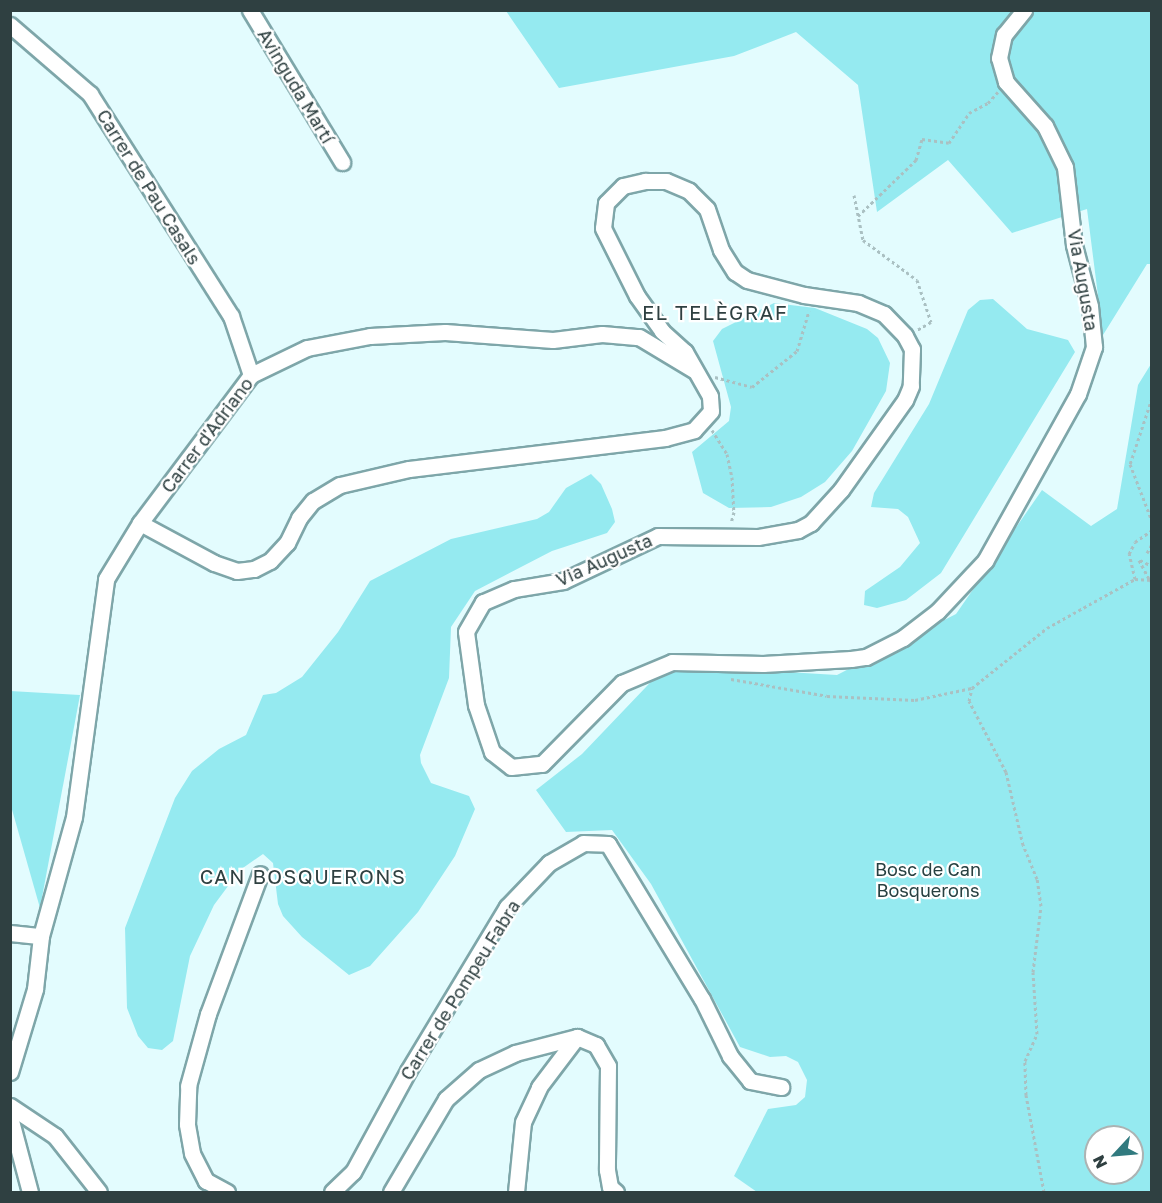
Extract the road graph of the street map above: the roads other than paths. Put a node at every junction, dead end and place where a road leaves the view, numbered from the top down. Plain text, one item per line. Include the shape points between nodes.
1 (250, 10) edge
2 (1024, 10) edge
3 (10, 26) edge
4 (342, 162) dead end
5 (699, 373) junction
6 (252, 375) junction
7 (140, 523) junction
8 (260, 874) dead end
9 (10, 933) edge
10 (41, 936) junction
11 (577, 1037) junction
12 (10, 1072) edge
13 (781, 1087) dead end
14 (10, 1106) edge
15 (10, 1117) edge
16 (30, 1192) edge
17 (99, 1192) edge
18 (227, 1192) edge
19 (332, 1192) edge
20 (391, 1192) edge
21 (516, 1192) edge
22 (616, 1192) edge

1 - 4 street, Avinguda Martí
2 - 5 street, Via Augusta via 1004,35 999,58 1006,82 1045,126 1069,181 1074,245 1094,332 1091,363 1078,394 985,561 955,596 921,625 866,657 672,662 621,683 542,764 511,767 492,752 481,730 466,632 483,602 514,589 563,581 658,536 758,537 798,530 824,512 905,400 914,364 905,336 884,314 858,303 760,285 735,272 721,250 707,209 689,191 666,181 645,180 623,186 606,203 603,228 614,255 652,318
3 - 6 street, Carrer de Pau Casals via 90,94 231,316
5 - 6 street, Carrer d'Adriano via 639,337 602,334 553,340 445,332 370,336 307,348
5 - 7 street, Via Augusta via 710,396 711,411 694,430 664,438 409,469 340,485 313,501 287,543 270,561 254,569 237,571 214,563
6 - 7 street, Carrer d'Adriano
7 - 10 street, Carrer d'Adriano via 106,579 74,817
8 - 18 street via 207,1014 188,1086 187,1124 192,1153 206,1181
9 - 10 street
10 - 12 street, Carrer d'Adriano via 35,989
11 - 20 street via 515,1053 479,1070 446,1099
11 - 21 street via 539,1087 523,1122
11 - 22 street via 596,1045 608,1065 608,1170 610,1187
13 - 19 street, Carrer de Pompeu Fabra via 750,1081 730,1056 702,999 608,844 583,843 549,863 507,907 408,1071 353,1172
14 - 17 street via 55,1136
15 - 16 street

